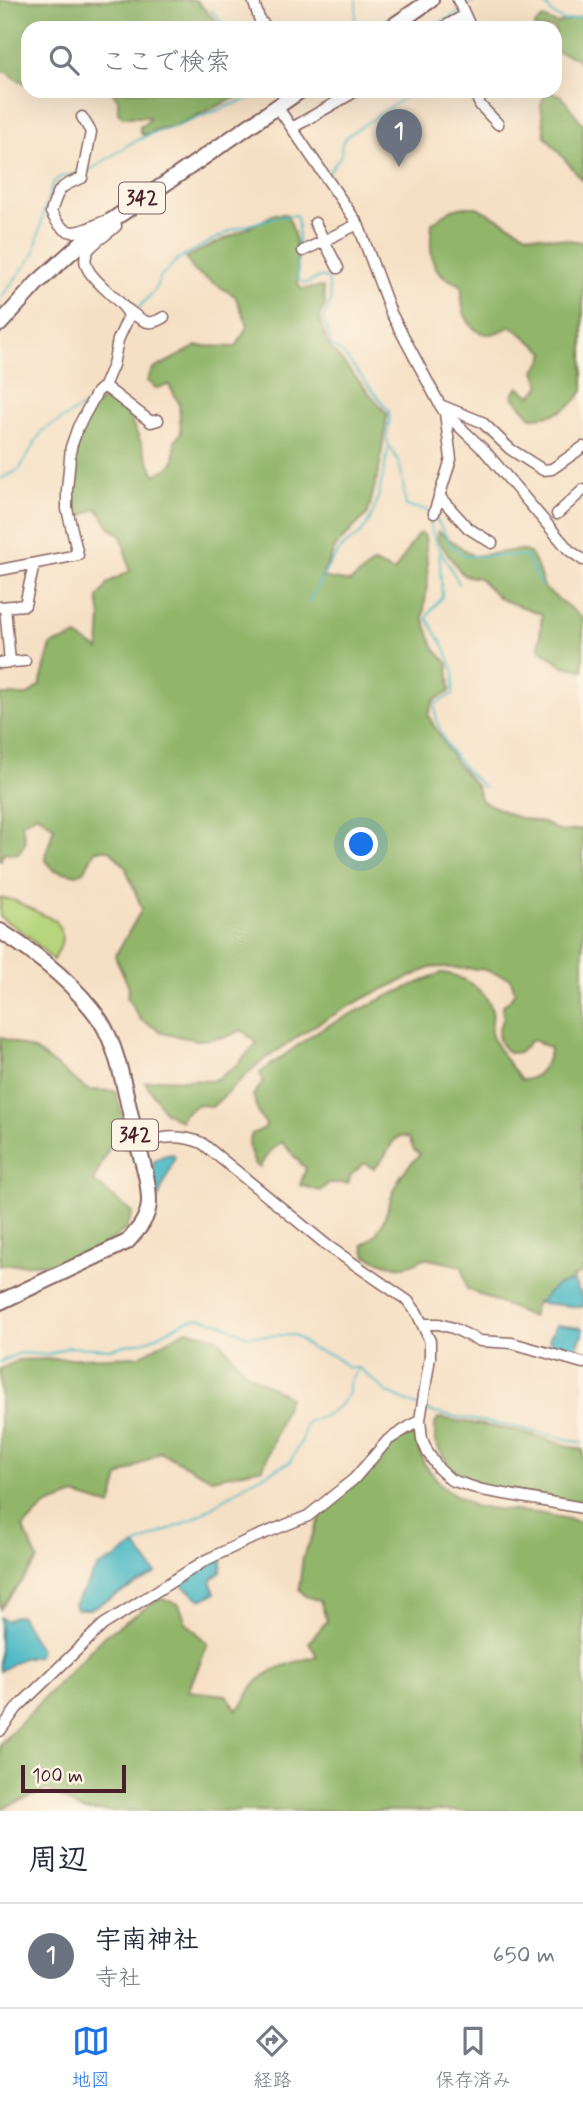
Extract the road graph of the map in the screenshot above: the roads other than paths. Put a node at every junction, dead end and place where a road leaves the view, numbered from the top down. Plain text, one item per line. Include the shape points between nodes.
1 (253, 0) edge
2 (431, 0) edge
3 (458, 0) edge
4 (465, 15) junction
5 (260, 21) edge
6 (400, 21) edge
7 (454, 21) edge
8 (468, 21) edge
9 (289, 98) edge
10 (344, 98) edge
11 (477, 98) edge
12 (276, 106) junction
13 (82, 117) dead end
14 (498, 124) dead end
15 (292, 128) junction
16 (113, 218) junction
17 (315, 223) dead end
18 (358, 224) junction
19 (324, 241) junction
20 (303, 251) dead end
21 (338, 268) dead end
22 (127, 309) junction
23 (164, 317) dead end
24 (1, 321) edge
25 (104, 386) junction
26 (443, 409) junction
27 (158, 420) dead end
28 (583, 447) edge
29 (583, 490) edge
30 (439, 496) junction
31 (434, 513) dead end
32 (557, 514) dead end
33 (492, 543) dead end
34 (583, 560) edge
35 (34, 564) junction
36 (0, 570) edge
37 (2, 607) edge
38 (25, 661) dead end
39 (5, 663) edge
40 (0, 931) edge
41 (137, 1143) junction
42 (0, 1302) edge
43 (424, 1324) junction
44 (583, 1363) edge
45 (421, 1420) junction
46 (583, 1508) edge
47 (0, 1731) edge

1 - 5 street
2 - 6 highway
3 - 4 street
4 - 7 street
4 - 8 street
9 - 12 highway, 342
10 - 15 street
11 - 14 street
12 - 15 street
12 - 16 highway, 342
13 - 16 street via 91,132 82,178 63,185 51,212 63,230 73,233
15 - 18 street
16 - 22 street via 116,226 88,250 85,260 93,277
16 - 24 highway, 342 via 62,259
17 - 19 street
18 - 19 street
18 - 26 street via 391,313
19 - 20 street
19 - 21 street
22 - 23 street via 146,323
22 - 25 street via 129,316
25 - 27 street via 151,422
25 - 35 street via 71,447 67,509 78,555
26 - 28 street via 482,422 510,449 543,470 552,469
26 - 30 street via 452,459
26 - 34 street
29 - 32 street
30 - 31 street
30 - 33 street via 467,528
35 - 36 street
35 - 37 street via 25,605
37 - 39 street
38 - 39 street
40 - 41 highway, 342 via 60,977 102,1024
41 - 42 highway, 342 via 149,1200 140,1228 127,1242
41 - 43 street via 176,1136 202,1143 328,1246 408,1301
43 - 44 street via 439,1324 480,1341 512,1343
43 - 45 street via 430,1357
45 - 46 street via 428,1453 451,1480
45 - 47 street via 388,1440 354,1479 308,1516 206,1560 103,1625 17,1708

